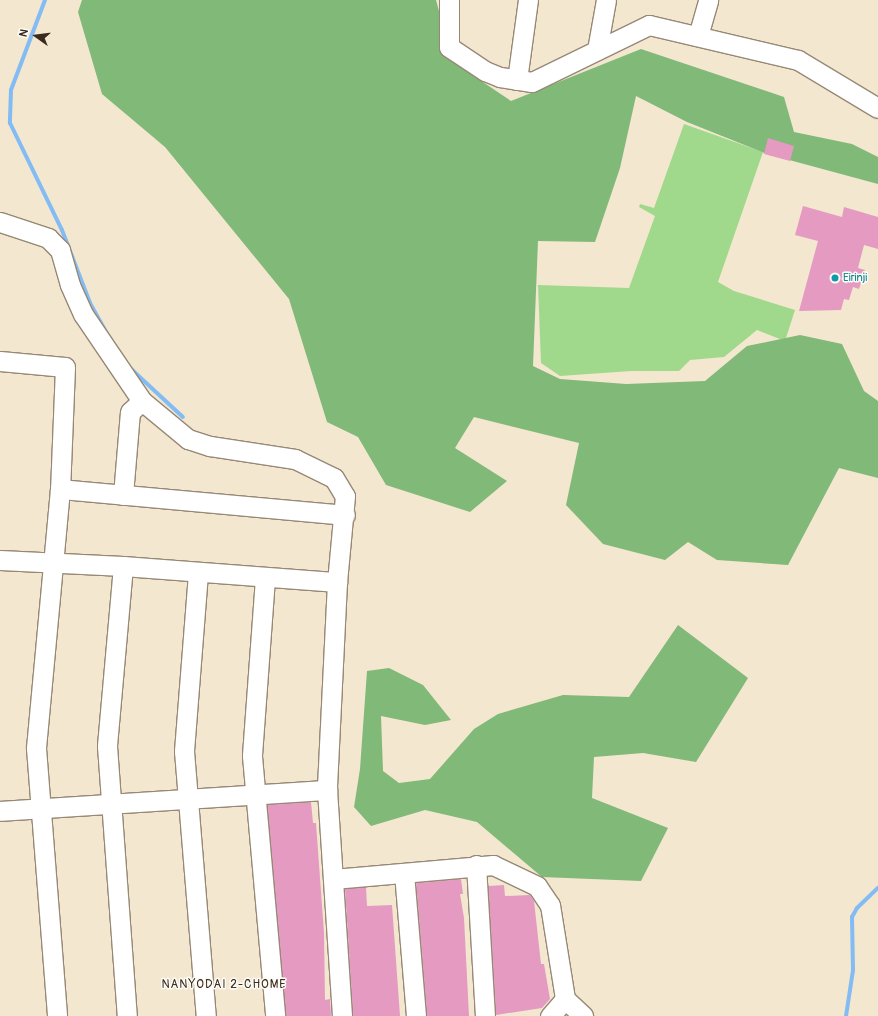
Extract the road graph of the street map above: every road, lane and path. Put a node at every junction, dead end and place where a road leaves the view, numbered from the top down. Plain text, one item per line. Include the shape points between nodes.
1 (449, 0) edge
2 (528, 0) edge
3 (606, 0) edge
4 (708, 0) edge
5 (698, 36) junction
6 (598, 50) junction
7 (517, 80) junction
8 (878, 108) edge
9 (0, 222) edge
10 (0, 361) edge
11 (142, 401) junction
12 (60, 489) junction
13 (123, 495) junction
14 (345, 515) junction
15 (0, 560) edge
16 (52, 563) junction
17 (123, 566) junction
18 (198, 573) junction
19 (265, 578) junction
20 (337, 582) junction
21 (327, 790) junction
22 (256, 795) junction
23 (189, 799) junction
24 (111, 804) junction
25 (42, 808) junction
26 (0, 811) edge
27 (476, 865) junction
28 (404, 873) junction
29 (333, 879) junction
30 (565, 999) junction
31 (57, 1016) edge
32 (127, 1016) edge
33 (206, 1016) edge
34 (275, 1016) edge
35 (342, 1016) edge
36 (416, 1016) edge
37 (485, 1016) edge
38 (550, 1016) edge
39 (583, 1016) edge

1 - 7 street via 449,47 486,71
2 - 7 street
3 - 6 street
4 - 5 street
5 - 6 street via 649,26
5 - 8 street via 798,60
6 - 7 street via 532,82
9 - 11 street via 48,238 60,250 70,285 83,314
10 - 12 street via 65,367
11 - 13 street via 130,412
11 - 14 street via 188,439 210,446 295,459 334,478 345,496
12 - 13 street
12 - 16 street
13 - 14 street
14 - 20 street
15 - 16 street
16 - 17 street
16 - 25 street via 36,748
17 - 18 street
17 - 24 street via 107,746
18 - 19 street
18 - 23 street via 184,751
19 - 20 street
19 - 22 street via 252,756
20 - 21 street
21 - 22 street
21 - 29 street
22 - 23 street
22 - 34 street
23 - 24 street
23 - 33 street
24 - 25 street
24 - 32 street
25 - 26 street
25 - 31 street
27 - 28 street
27 - 30 street via 493,865 537,886 550,905
27 - 37 street
28 - 29 street
28 - 36 street
29 - 35 street
30 - 38 street
30 - 39 street

